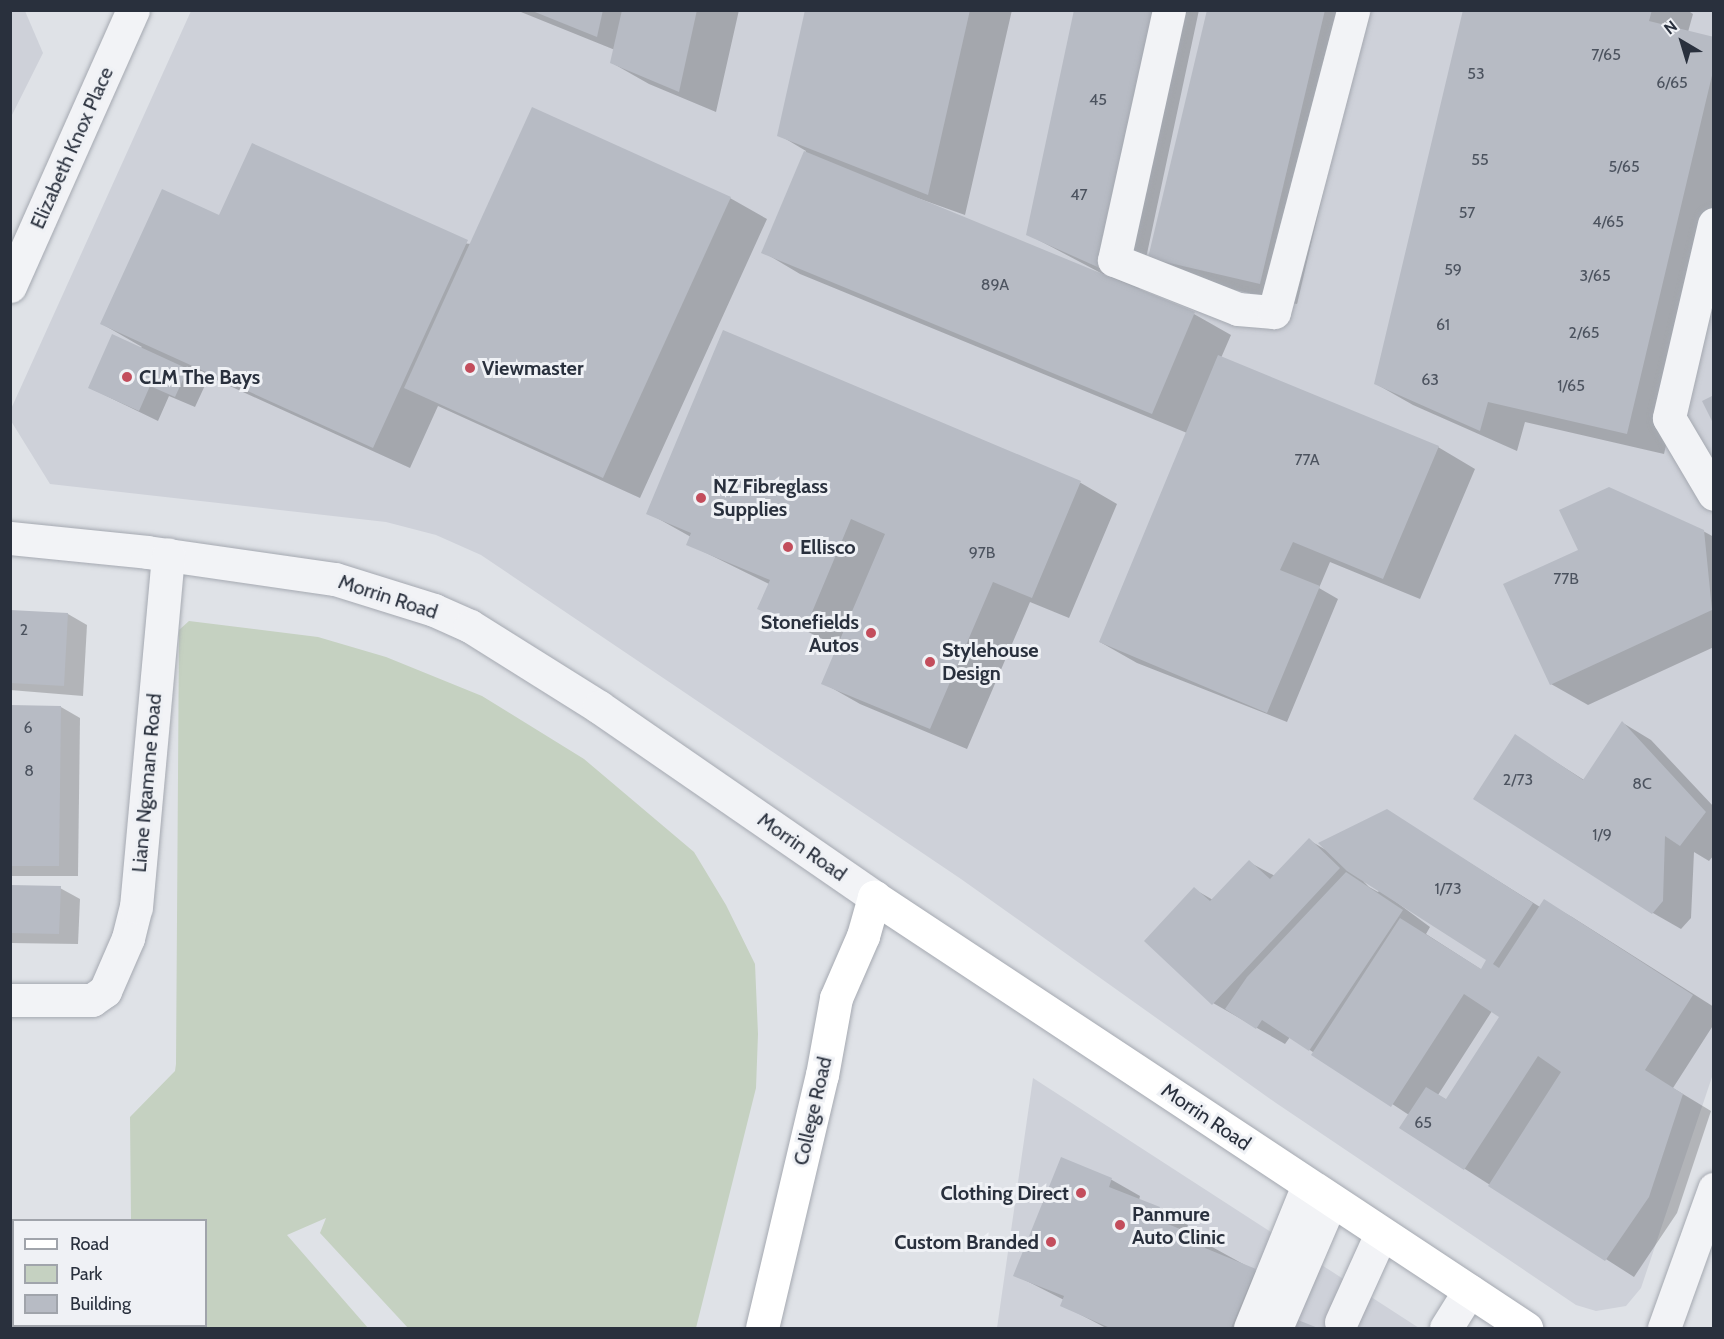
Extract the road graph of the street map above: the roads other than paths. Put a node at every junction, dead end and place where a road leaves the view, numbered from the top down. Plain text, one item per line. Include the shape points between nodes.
1 (133, 10) edge
2 (1169, 10) edge
3 (1353, 10) edge
4 (1713, 224) edge
5 (10, 286) edge
6 (1713, 494) edge
7 (10, 538) edge
8 (168, 554) junction
9 (874, 897) junction
10 (10, 1000) edge
11 (1713, 1189) edge
12 (1320, 1193) junction
13 (1381, 1234) junction
14 (1469, 1291) junction
15 (1341, 1322) dead end
16 (1516, 1326) edge
17 (762, 1329) edge
18 (1250, 1329) edge
19 (1276, 1329) edge
20 (1446, 1329) edge
21 (1664, 1329) edge

1 - 5 street, Elizabeth Knox Place
2 - 3 street via 1114,260 1238,309 1274,312
4 - 6 street via 1669,418
7 - 8 street, Morrin Road
8 - 9 street, Morrin Road via 362,585 470,626 598,707
8 - 10 street, Liane Ngamane Road via 136,907 115,973 105,991 92,1000
9 - 12 main road, Morrin Road
9 - 17 main road, College Road via 863,936 836,998 822,1075
11 - 21 street
12 - 13 main road, Morrin Road
12 - 18 street
12 - 19 street
13 - 14 main road, Morrin Road
13 - 15 street
14 - 16 main road, Morrin Road
14 - 20 street

